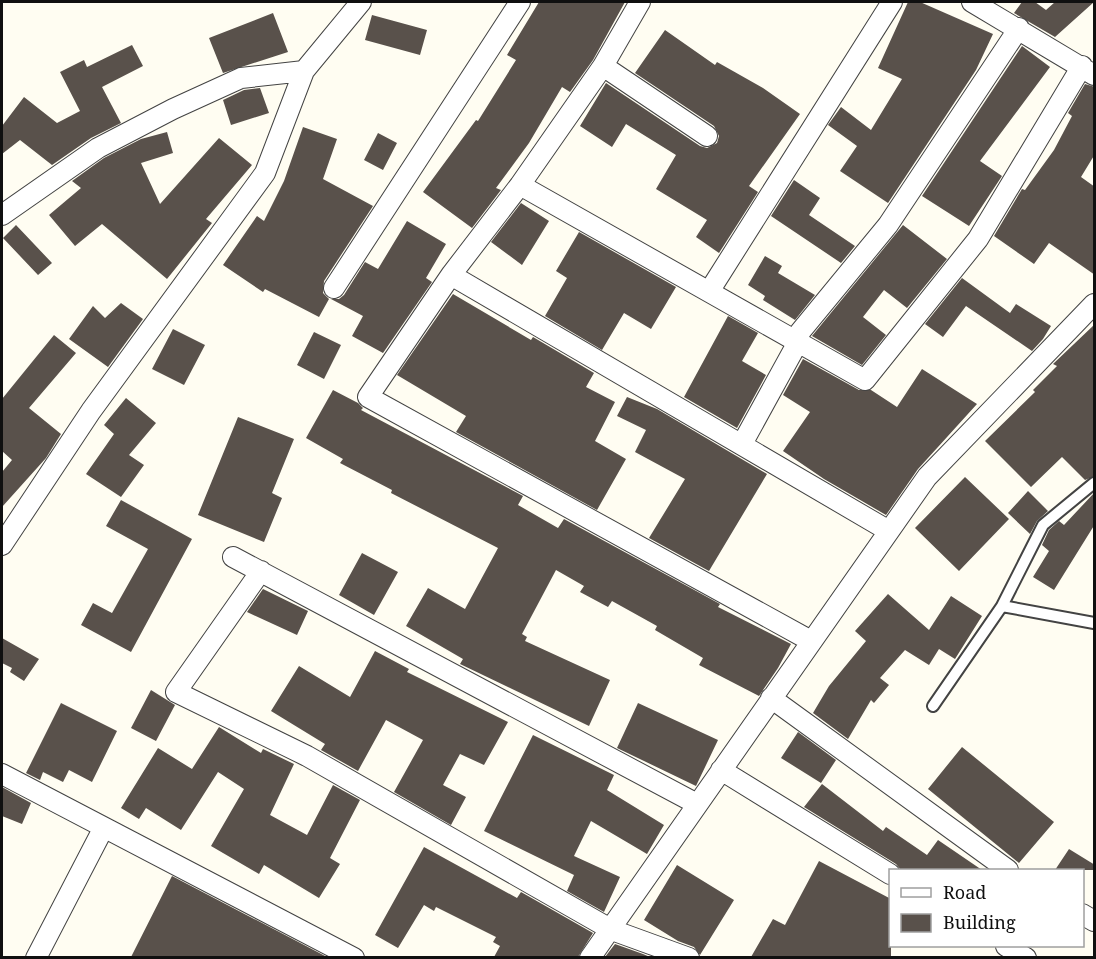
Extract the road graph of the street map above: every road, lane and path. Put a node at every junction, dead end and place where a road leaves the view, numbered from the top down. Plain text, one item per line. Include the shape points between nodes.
1 (361, 2) edge
2 (520, 2) edge
3 (640, 2) edge
4 (892, 2) edge
5 (972, 2) edge
6 (1019, 28) junction
7 (603, 66) junction
8 (1088, 70) edge
9 (304, 71) junction
10 (707, 136) dead end
11 (520, 185) junction
12 (2, 215) edge
13 (451, 274) junction
14 (334, 288) dead end
15 (710, 290) junction
16 (1095, 304) edge
17 (798, 342) junction
18 (742, 444) junction
19 (1095, 483) edge
20 (889, 531) junction
21 (2, 545) edge
22 (233, 557) dead end
23 (261, 571) junction
24 (1002, 606) junction
25 (1095, 623) edge
26 (812, 641) junction
27 (771, 698) junction
28 (933, 706) dead end
29 (721, 770) junction
30 (2, 774) edge
31 (697, 804) junction
32 (104, 829) junction
33 (1007, 869) edge
34 (889, 873) edge
35 (612, 930) junction
36 (1009, 947) edge
37 (36, 957) edge
38 (354, 957) edge
39 (590, 957) edge
40 (689, 957) edge
41 (1026, 957) edge

1 - 9 street
2 - 14 street
3 - 7 street
4 - 15 street
5 - 6 street
6 - 8 street
6 - 17 street via 888,225 800,332
7 - 10 street
7 - 11 street
8 - 17 street via 978,239 865,380
9 - 12 street via 241,78 173,109 98,148
9 - 21 street via 265,173 91,411
11 - 13 street
11 - 15 street
13 - 18 street
13 - 26 street via 368,397
15 - 17 street
16 - 20 street via 927,477
17 - 18 street
18 - 20 street
19 - 24 lane via 1043,525
20 - 26 street
22 - 23 street
23 - 31 street
23 - 35 street via 176,692 307,756
24 - 25 lane
24 - 28 lane
26 - 27 street
27 - 29 street
27 - 33 street
29 - 31 street
29 - 34 street
30 - 32 street
31 - 35 street
32 - 37 street
32 - 38 street
35 - 39 street
35 - 40 street
36 - 41 street

